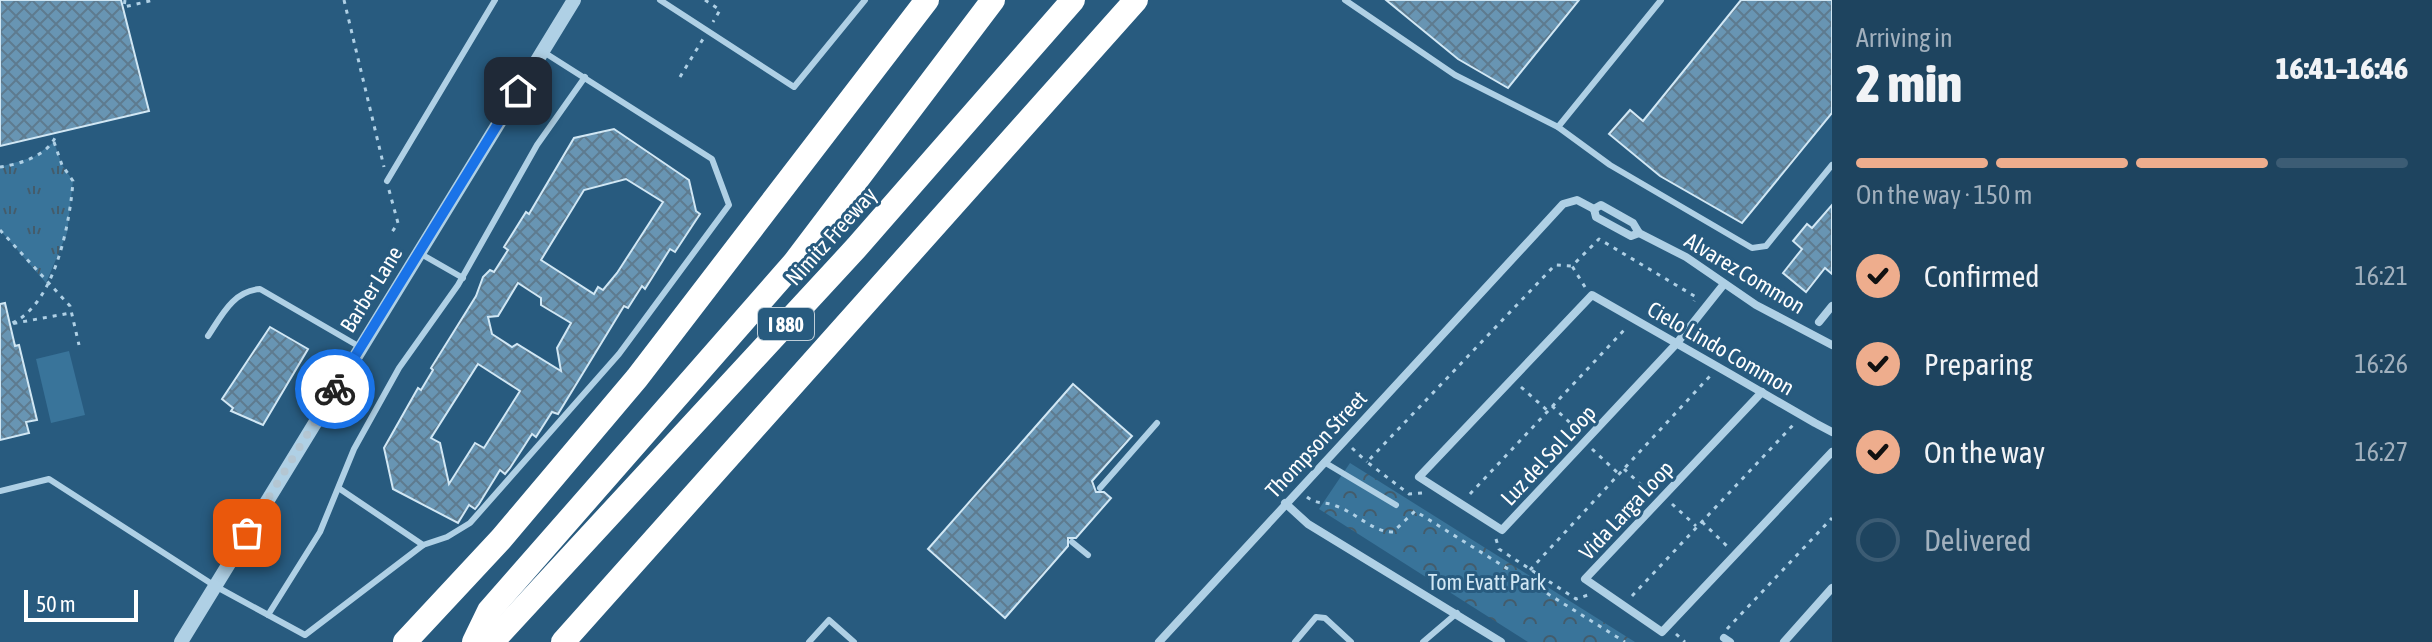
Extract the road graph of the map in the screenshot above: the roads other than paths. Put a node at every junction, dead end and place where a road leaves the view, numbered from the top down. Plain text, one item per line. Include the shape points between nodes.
1 (495, 0) edge
2 (574, 0) edge
3 (660, 0) edge
4 (865, 0) edge
5 (927, 0) edge
6 (1073, 0) edge
7 (1136, 0) edge
8 (1345, 0) edge
9 (1661, 0) edge
10 (992, 1) edge
11 (542, 51) junction
12 (585, 77) junction
13 (1558, 127) junction
14 (1832, 165) edge
15 (387, 181) road end
16 (1594, 209) joint
17 (419, 253) junction
18 (463, 278) junction
19 (1724, 284) junction
20 (1832, 306) edge
21 (1819, 322) dead end
22 (208, 336) dead end
23 (1677, 343) junction
24 (1832, 345) edge
25 (360, 347) junction
26 (1762, 392) junction
27 (1157, 423) dead end
28 (1832, 432) edge
29 (1832, 452) edge
30 (1324, 462) junction
31 (1435, 487) joint
32 (1100, 488) dead end
33 (340, 489) junction
34 (0, 491) edge
35 (1285, 503) junction
36 (1396, 505) dead end
37 (1072, 542) dead end
38 (423, 545) junction
39 (1088, 555) dead end
40 (215, 586) junction
41 (1832, 588) edge
42 (1457, 613) junction
43 (268, 615) junction
44 (181, 642) edge
45 (405, 642) edge
46 (474, 642) edge
47 (492, 642) edge
48 (563, 642) edge
49 (809, 642) edge
50 (854, 642) edge
51 (1159, 642) edge
52 (1295, 642) edge
53 (1351, 642) edge
54 (1423, 642) edge
55 (1501, 642) edge
56 (1784, 642) edge

1 - 15 lane
2 - 11 street, Barber Lane
3 - 4 lane via 794,87
5 - 45 highway via 637,378 501,539
6 - 47 highway, Nimitz Freeway / I 880 via 856,248
7 - 48 highway, I 880
8 - 13 lane via 1455,75
9 - 13 lane
10 - 46 highway via 794,263 489,611
11 - 12 lane
11 - 17 street, Barber Lane
12 - 18 lane via 537,145
12 - 38 lane via 712,159 729,205 619,354 488,506 461,529
13 - 14 lane via 1610,165 1752,248 1766,246
16 - 19 street, Alvarez Common via 1596,217 1686,257
16 - 30 street, Thompson Street via 1577,200 1563,204
17 - 18 lane
17 - 25 street, Barber Lane
18 - 33 lane via 399,368 354,449
19 - 23 street, Luz del Sol Loop
19 - 24 street, Alvarez Common
20 - 21 street
22 - 25 lane via 237,297 260,289
23 - 26 street, Cielo Lindo Common
23 - 31 street, Luz del Sol Loop via 1502,530
23 - 31 street, Cielo Lindo Common via 1590,296 1419,477
25 - 40 street, Barber Lane
26 - 28 street, Cielo Lindo Common
26 - 29 street, Vida Larga Loop via 1585,579 1662,632
27 - 32 lane
30 - 35 street, Thompson Street
30 - 36 lane
33 - 38 lane
33 - 43 lane via 314,543
34 - 40 lane via 49,479
35 - 42 street via 1308,524
35 - 51 street, Thompson Street
37 - 39 lane
38 - 43 lane via 305,635
40 - 43 lane
40 - 44 street, Barber Lane
41 - 56 street
42 - 54 lane
42 - 55 street
49 - 50 lane via 829,620
52 - 53 lane via 1316,617 1325,618

